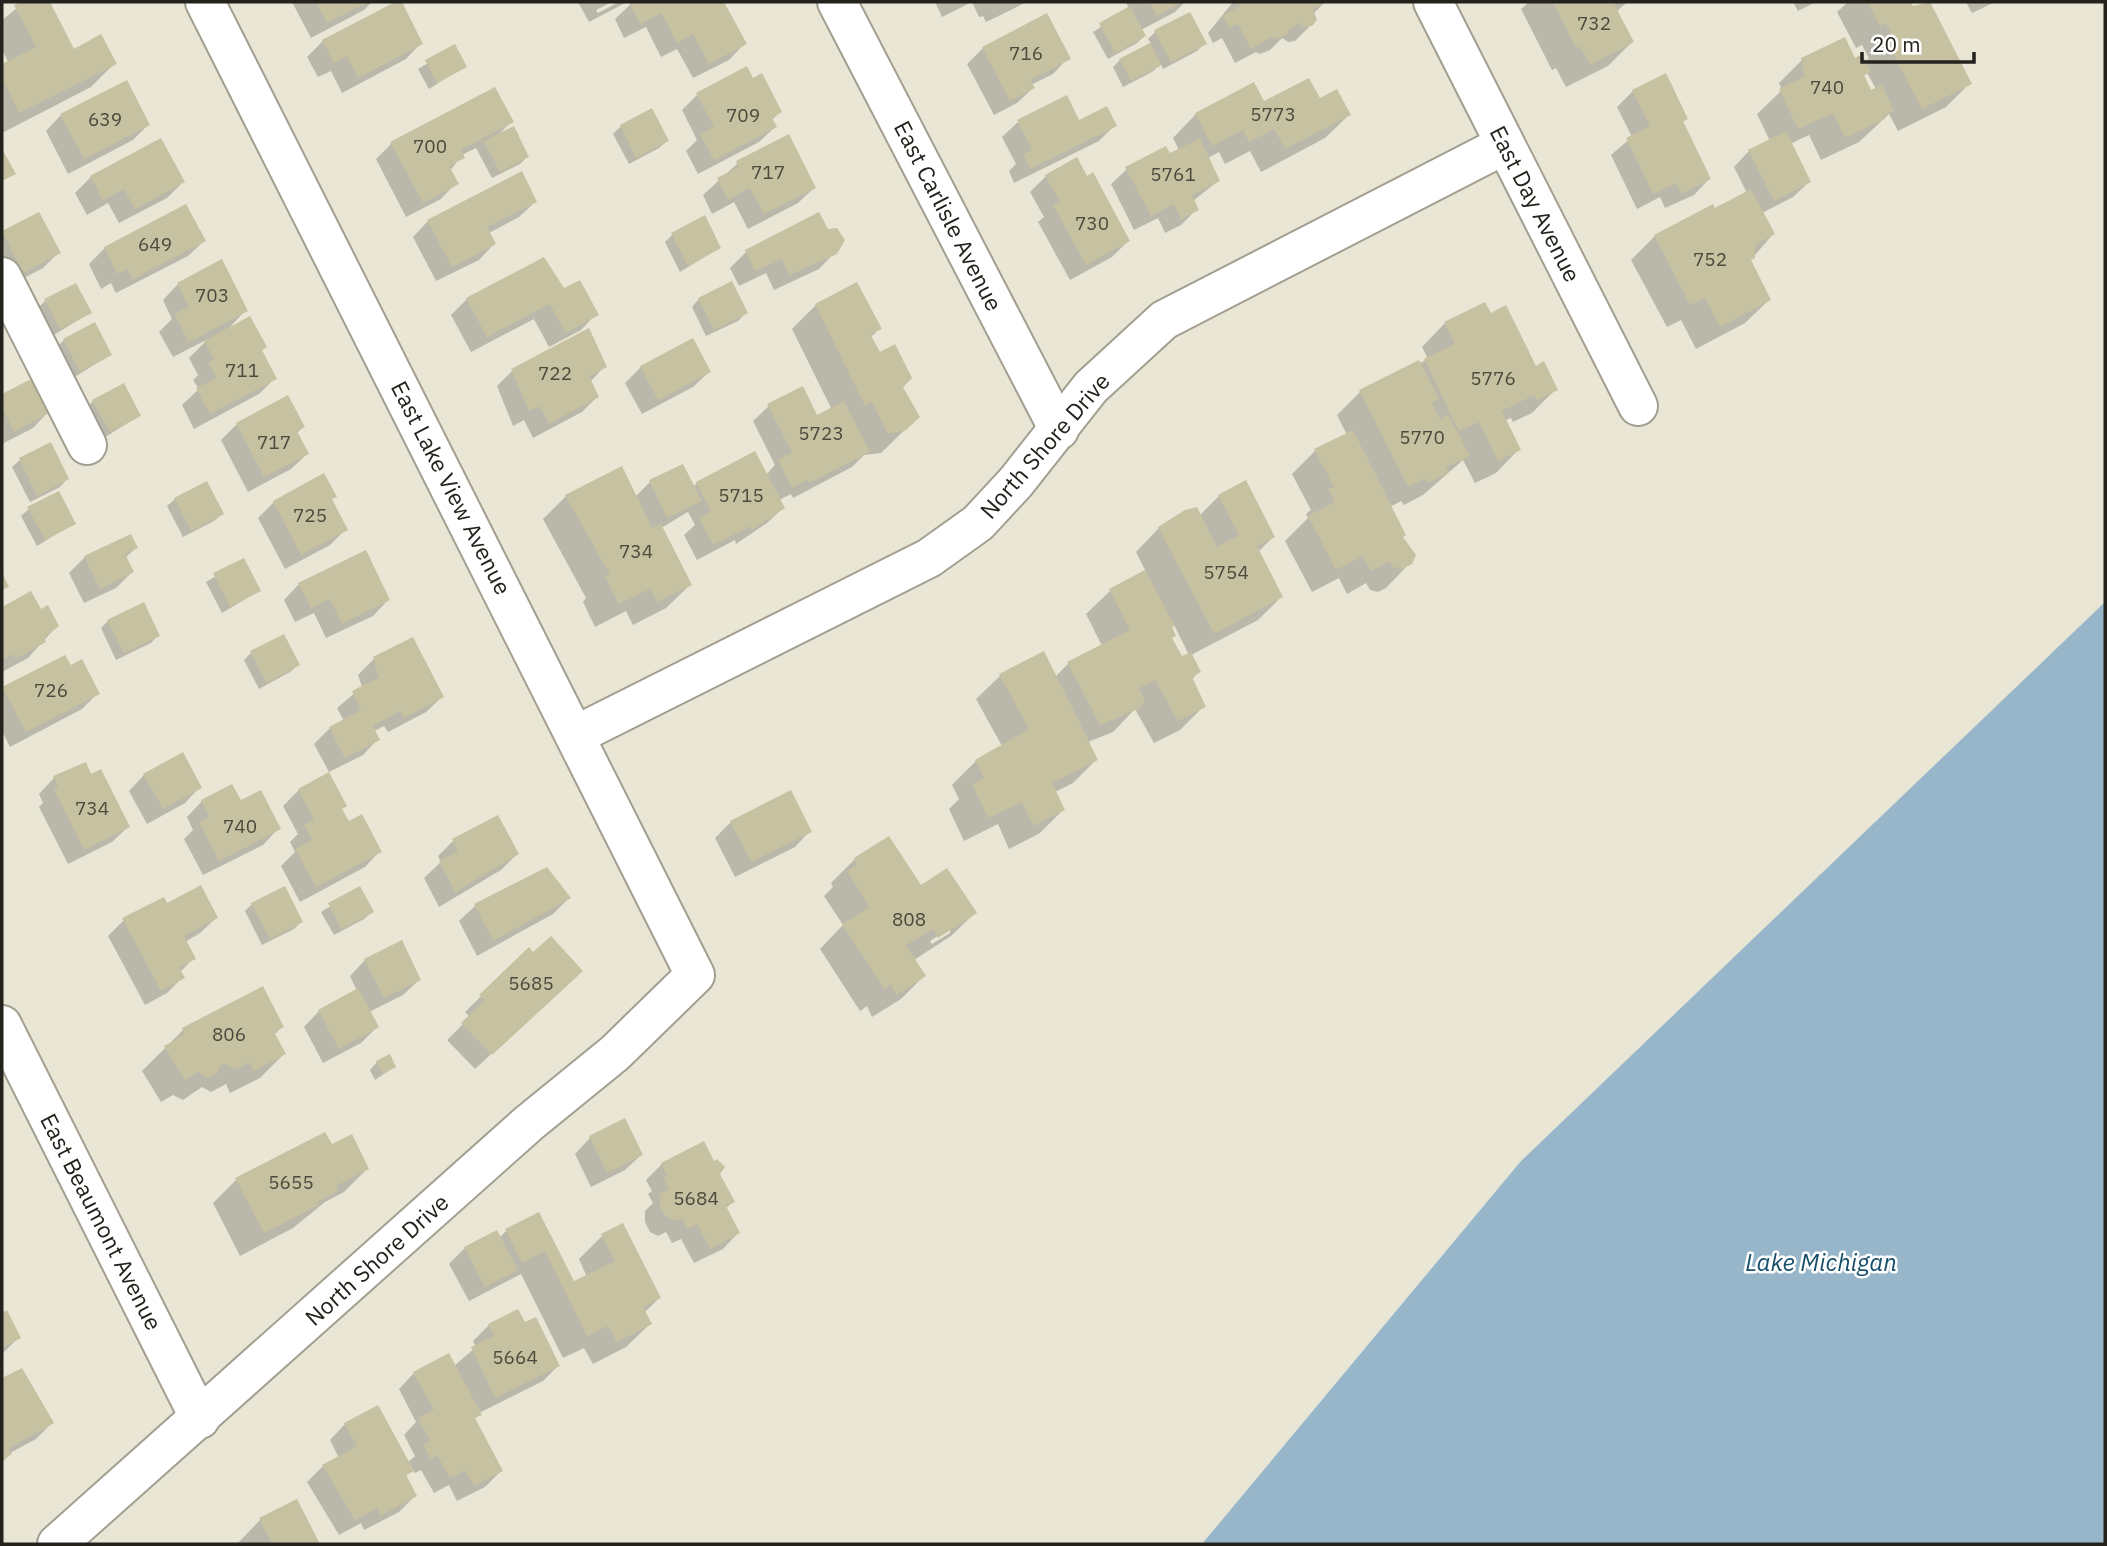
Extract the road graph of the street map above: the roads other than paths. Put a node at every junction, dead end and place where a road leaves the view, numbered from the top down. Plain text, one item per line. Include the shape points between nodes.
1 (205, 2) edge
2 (837, 2) edge
3 (1433, 2) edge
4 (1504, 145) junction
5 (2, 277) edge
6 (1638, 406) dead end
7 (1059, 430) junction
8 (87, 445) dead end
9 (576, 735) junction
10 (695, 975) joint
11 (2, 1025) edge
12 (200, 1419) junction
13 (57, 1544) edge

1 - 9 street, East Lake View Avenue
2 - 7 street, East Carlisle Avenue
3 - 4 street, East Day Avenue
4 - 6 street, East Day Avenue
4 - 7 street, North Shore Drive via 1164,320 1091,387
5 - 8 street
7 - 9 street, North Shore Drive via 978,523 929,558
9 - 10 street, East Lake View Avenue
10 - 12 street, North Shore Drive via 615,1053 529,1123
11 - 12 street, East Beaumont Avenue
12 - 13 street, North Shore Drive

